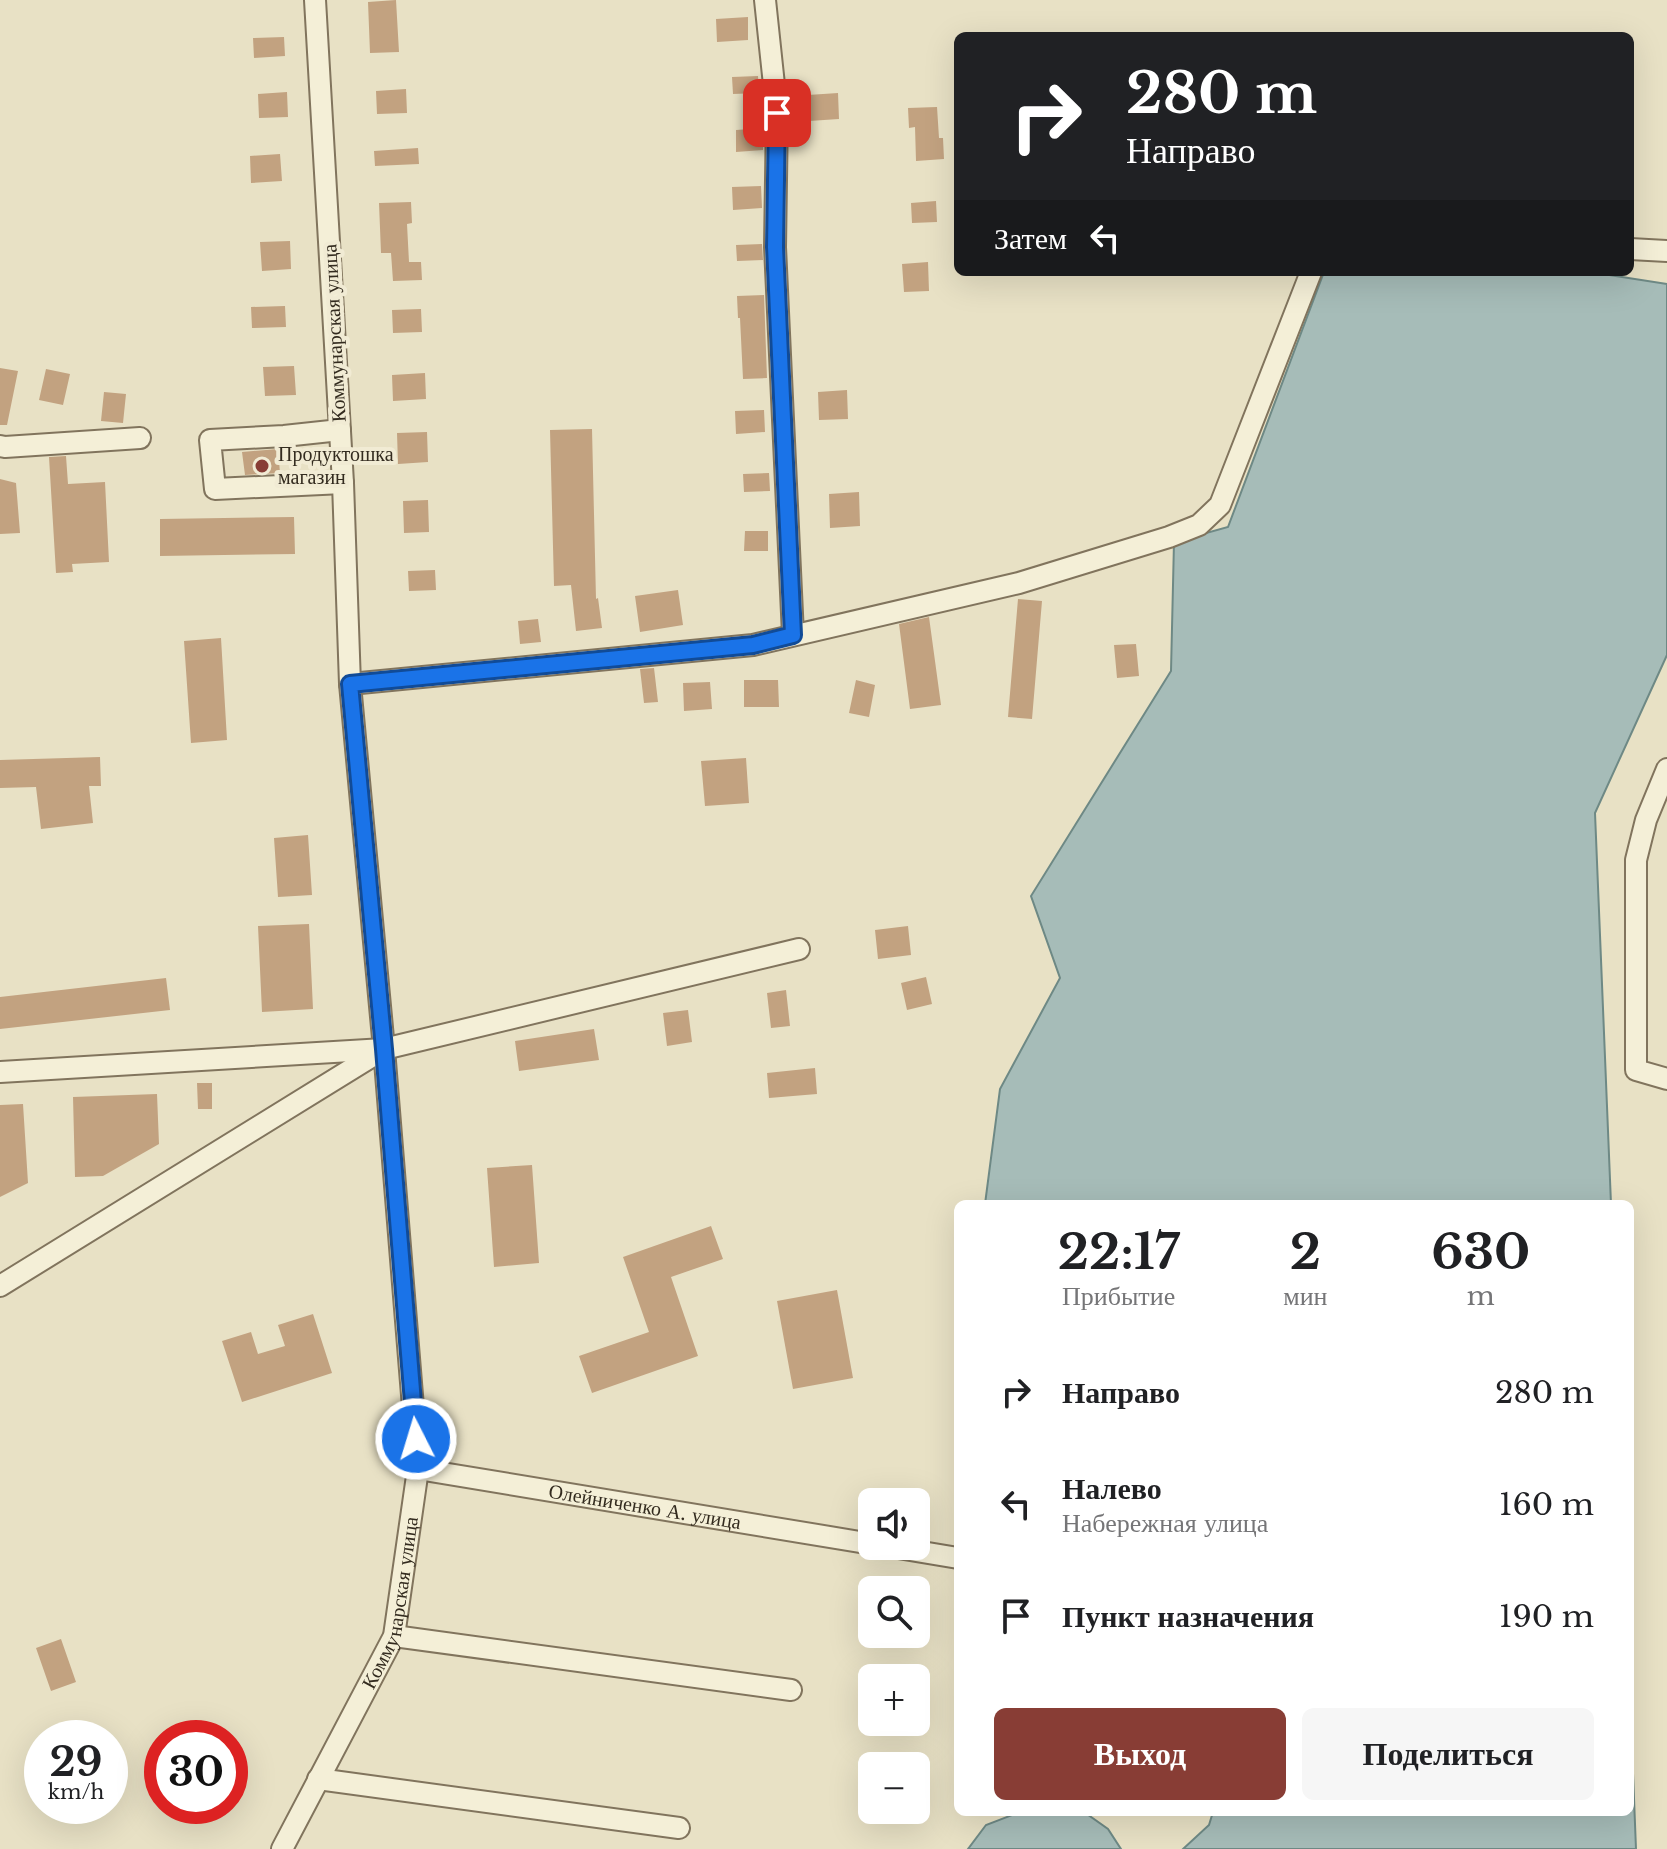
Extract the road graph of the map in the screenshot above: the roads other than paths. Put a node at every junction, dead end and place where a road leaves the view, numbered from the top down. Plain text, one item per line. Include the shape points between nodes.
1 (315, 0) edge
2 (765, 0) edge
3 (1634, 249) edge
4 (1667, 251) edge
5 (1309, 276) edge
6 (340, 430) junction
7 (140, 438) dead end
8 (0, 446) edge
9 (343, 483) junction
10 (793, 635) junction
11 (350, 684) junction
12 (1667, 769) edge
13 (799, 949) dead end
14 (384, 1049) junction
15 (0, 1072) edge
16 (1663, 1079) edge
17 (0, 1286) edge
18 (418, 1469) junction
19 (858, 1542) edge
20 (930, 1553) edge
21 (954, 1557) edge
22 (394, 1636) junction
23 (791, 1690) dead end
24 (318, 1779) junction
25 (679, 1828) dead end
26 (282, 1849) edge

1 - 6 street, Коммунарская улица
2 - 10 street via 777,113 775,247
3 - 4 street
5 - 10 street via 1220,505 1199,525 1019,583
6 - 9 street, Коммунарская улица
6 - 9 street via 210,440 215,489
7 - 8 street
9 - 11 street, Коммунарская улица
10 - 11 street via 753,645
11 - 14 street, Коммунарская улица
12 - 16 street via 1636,860 1636,1070
13 - 14 street
14 - 15 street
14 - 17 street
14 - 18 street, Коммунарская улица
18 - 19 street, Олейниченко А. улица
18 - 22 street, Коммунарская улица
20 - 21 street
22 - 23 street
22 - 24 street, Коммунарская улица
24 - 25 street
24 - 26 street, Коммунарская улица

